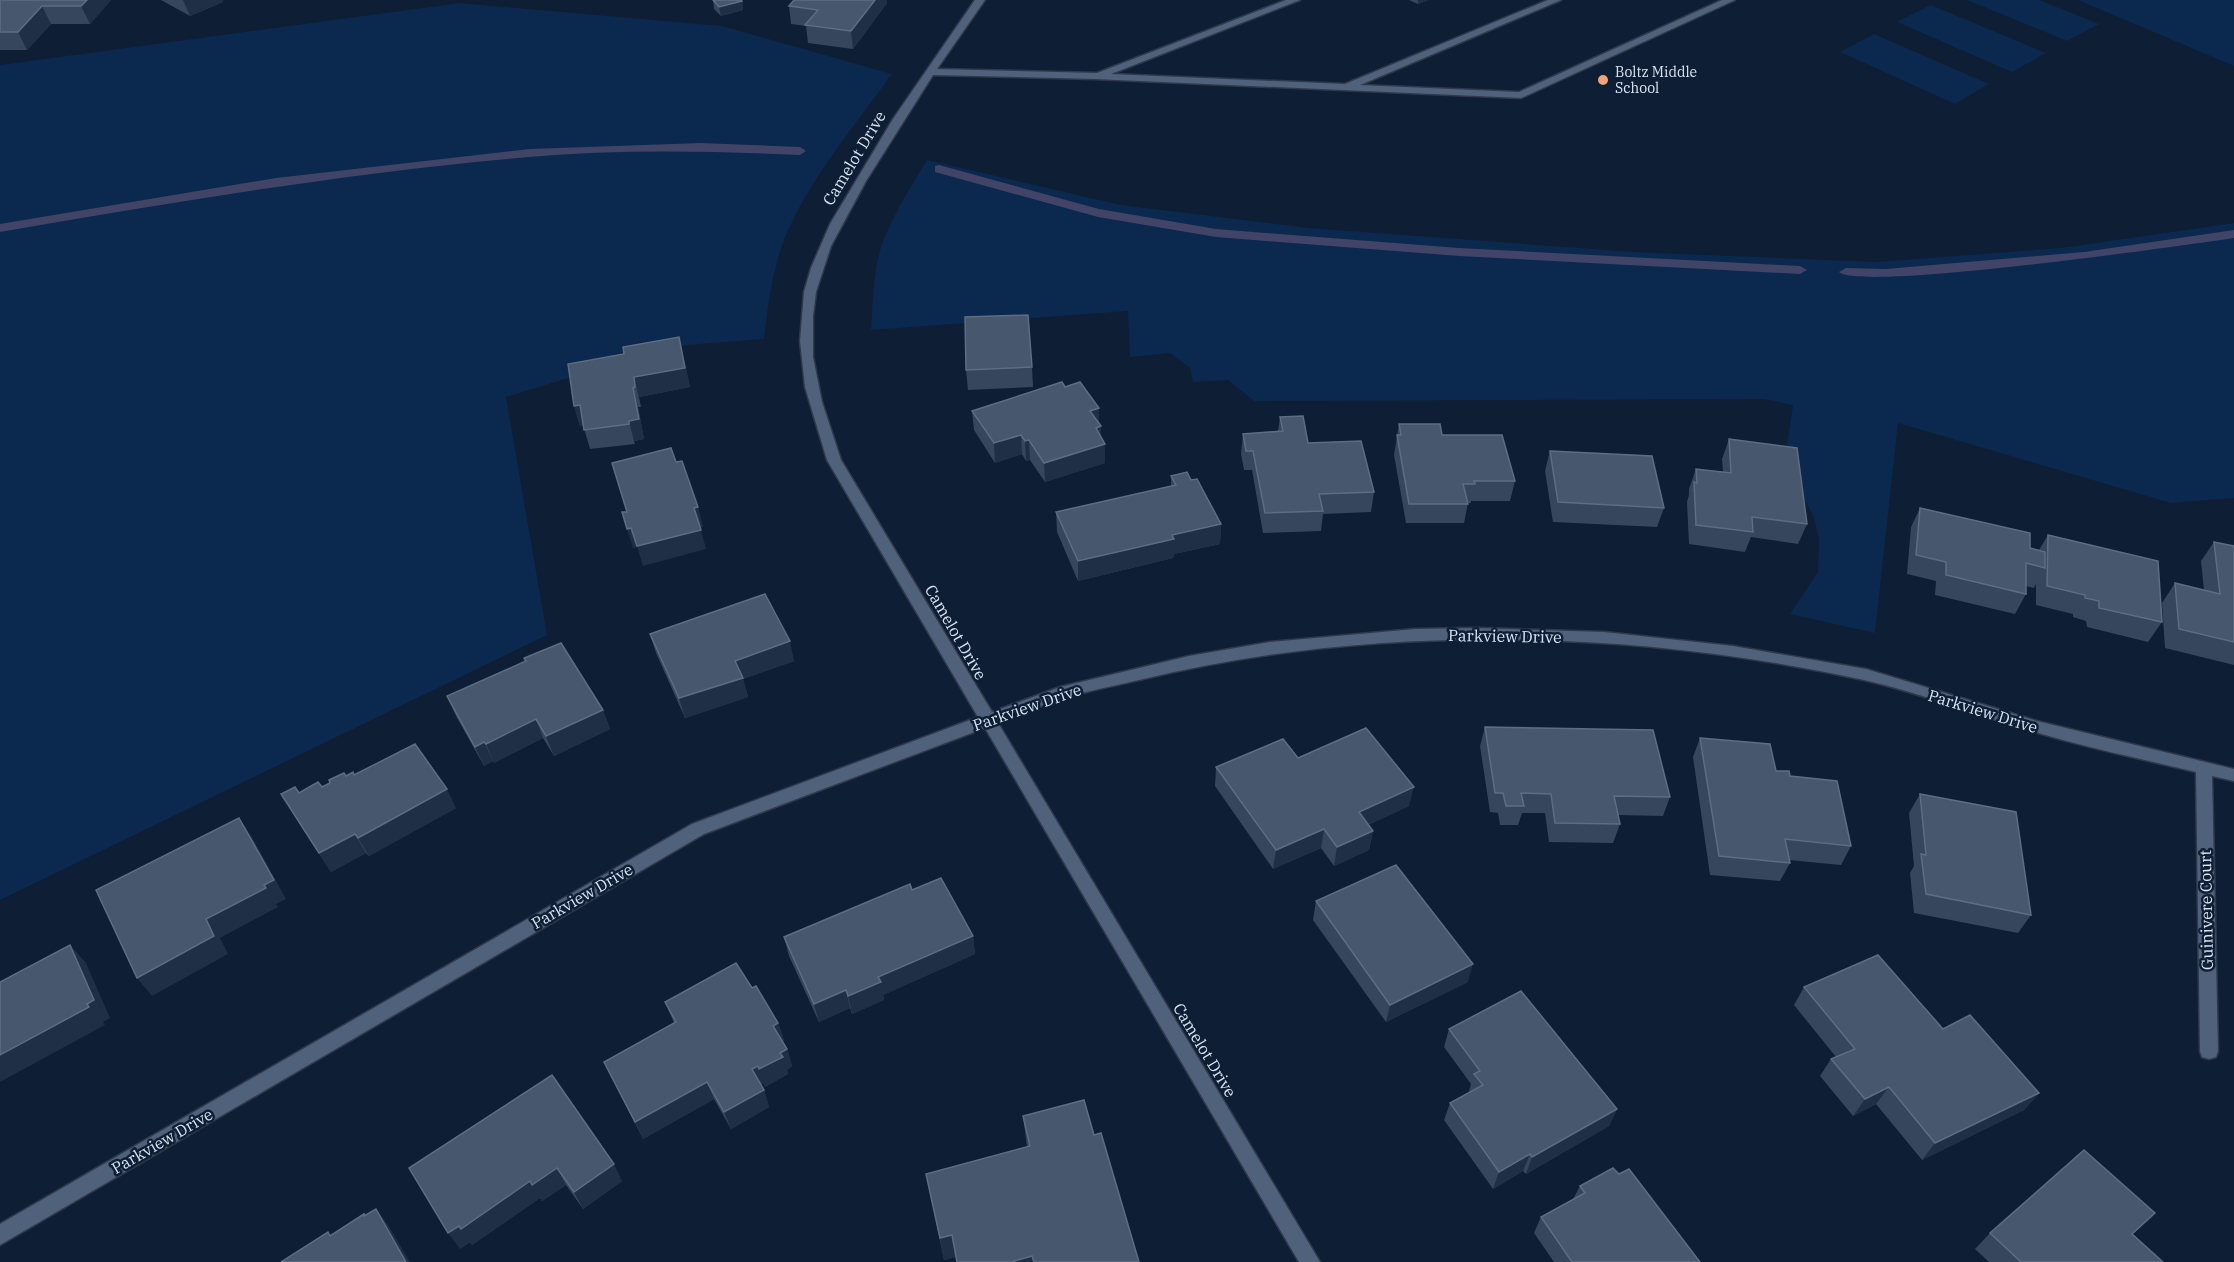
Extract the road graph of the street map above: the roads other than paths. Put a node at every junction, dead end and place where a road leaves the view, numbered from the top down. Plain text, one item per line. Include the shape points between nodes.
1 (980, 0) edge
2 (1296, 0) edge
3 (1556, 0) edge
4 (1730, 0) edge
5 (930, 72) junction
6 (1095, 76) junction
7 (1345, 87) junction
8 (987, 720) junction
9 (2204, 769) junction
10 (2234, 775) edge
11 (2209, 1051) dead end
12 (0, 1235) edge
13 (1310, 1262) edge

1 - 5 street, Camelot Drive
2 - 6 street
3 - 7 street
4 - 7 street via 1521,95
5 - 6 street
5 - 8 street, Camelot Drive via 852,194 822,251 810,291 806,340 812,399 834,460
6 - 7 street
8 - 9 street, Parkview Drive via 1060,693 1189,662 1270,648 1415,635 1604,638 1733,652 1866,675 2037,728
8 - 12 street, Parkview Drive via 698,829
8 - 13 street, Camelot Drive
9 - 10 street, Parkview Drive
9 - 11 street, Guinivere Court

